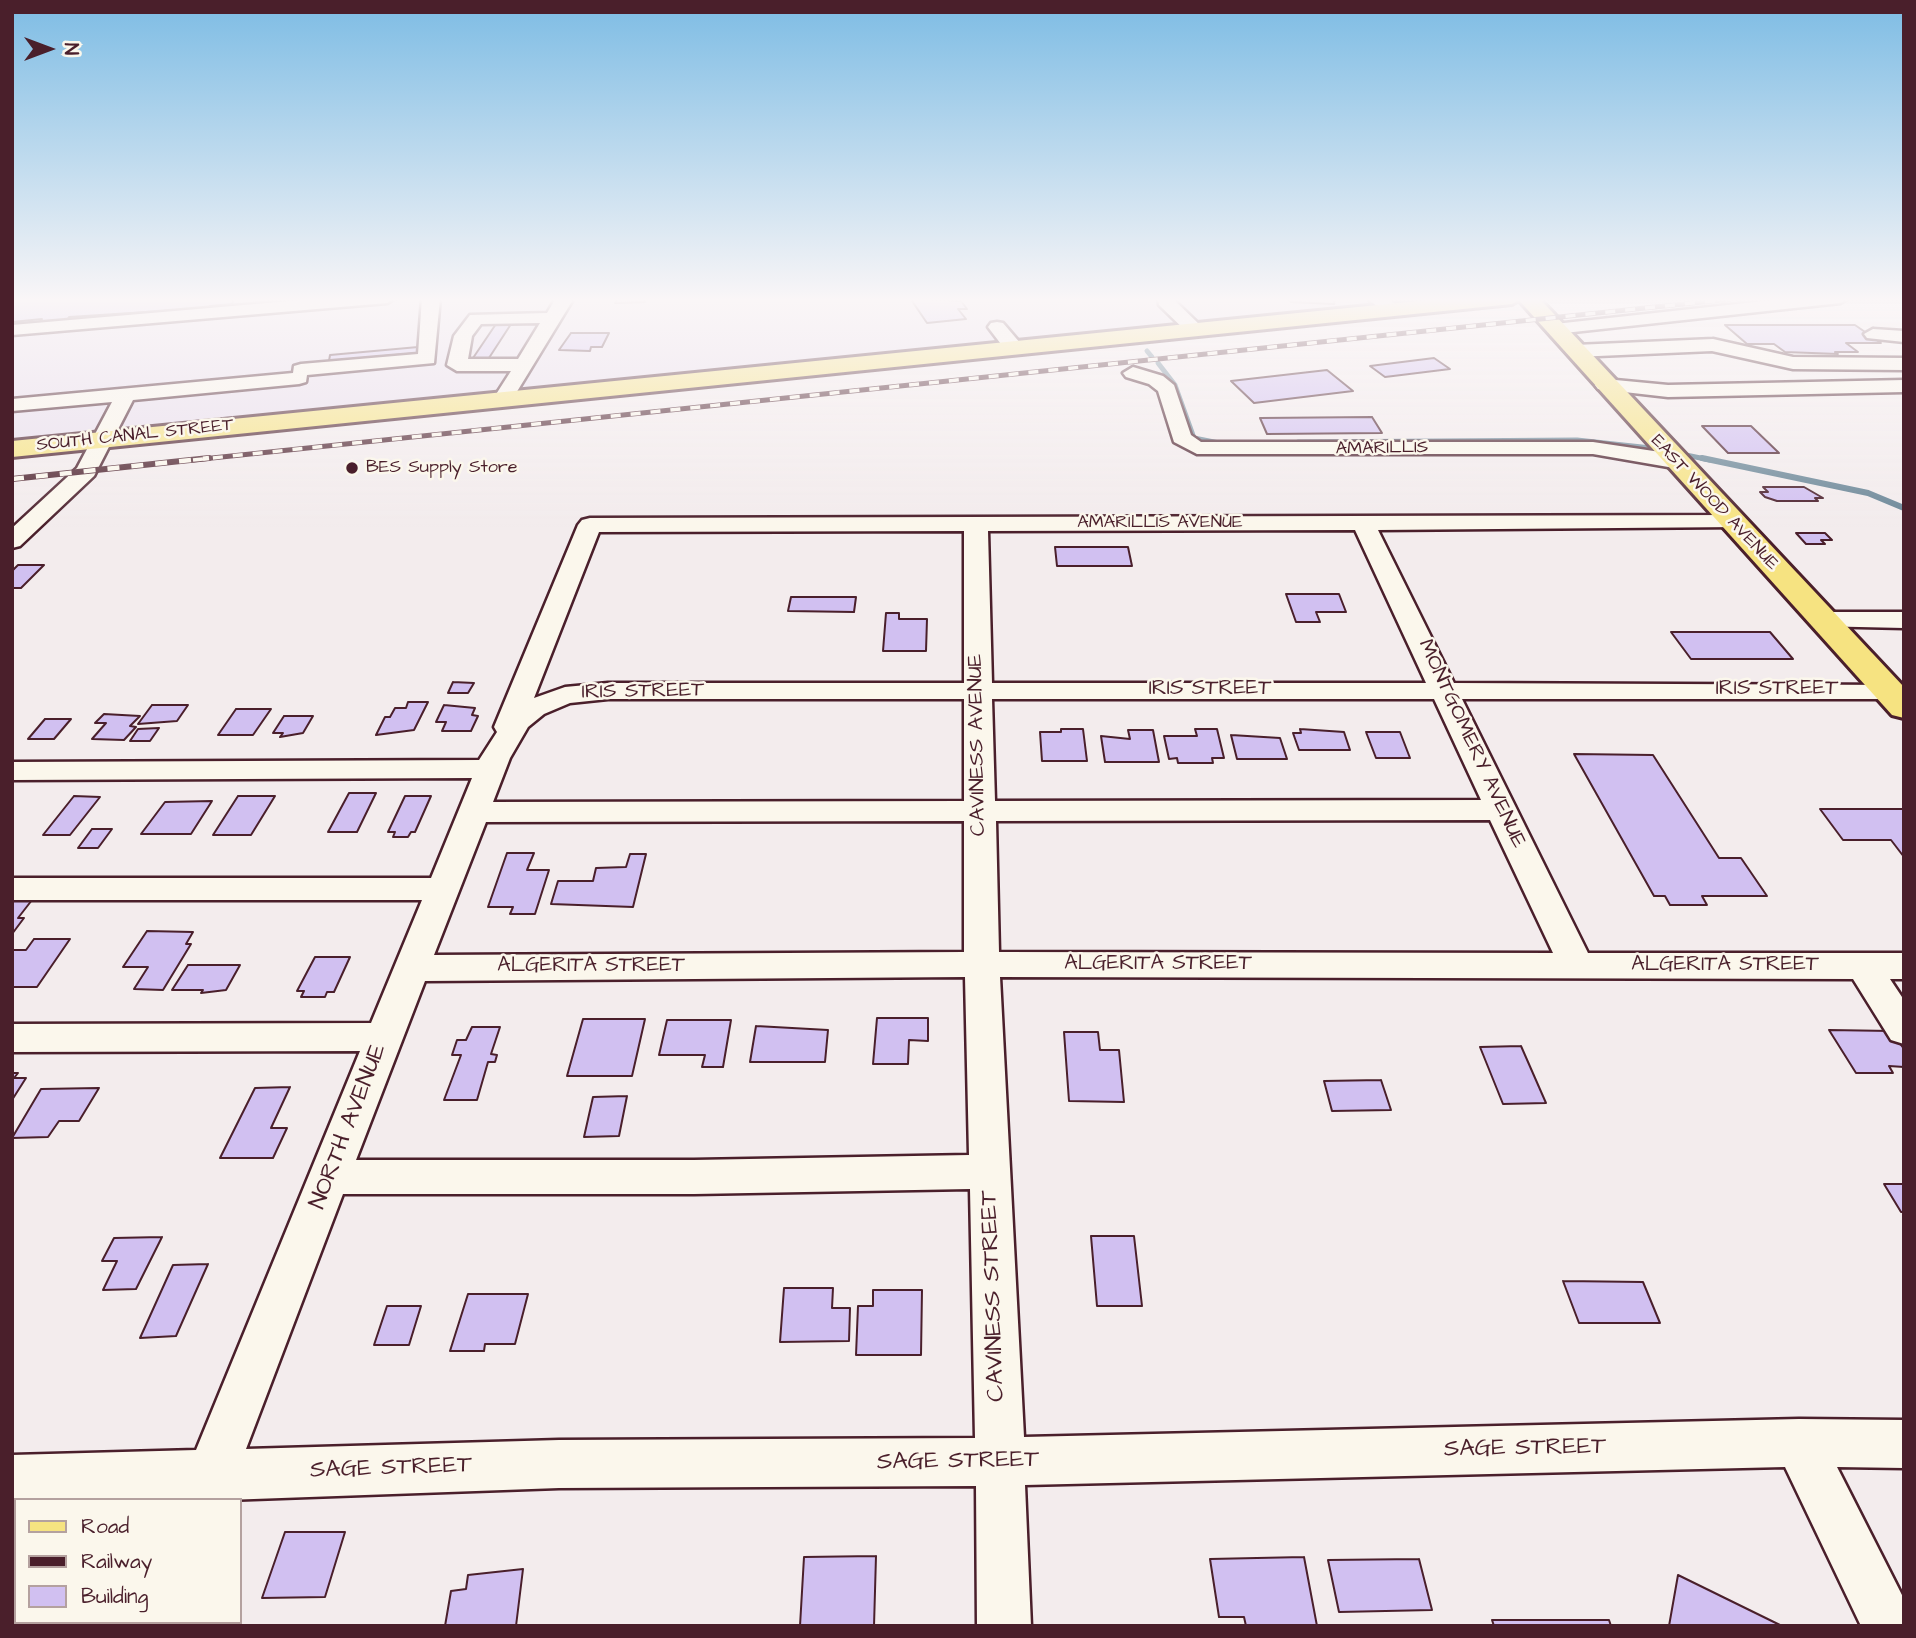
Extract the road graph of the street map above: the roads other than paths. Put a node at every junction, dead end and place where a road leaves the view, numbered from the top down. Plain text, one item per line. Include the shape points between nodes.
1 (296, 374) edge
2 (518, 374) edge
3 (749, 374) edge
4 (1138, 374) edge
5 (1596, 374) edge
6 (1605, 384) junction
7 (1904, 386) edge
8 (126, 394) junction
9 (503, 399) junction
10 (12, 405) edge
11 (102, 440) junction
12 (12, 449) edge
13 (1674, 461) junction
14 (1731, 522) junction
15 (1363, 523) junction
16 (976, 524) junction
17 (590, 525) joint
18 (12, 541) edge
19 (1823, 620) junction
20 (1904, 620) edge
21 (1446, 689) junction
22 (978, 690) junction
23 (1896, 699) edge
24 (534, 708) joint
25 (494, 762) junction
26 (12, 771) edge
27 (1502, 810) junction
28 (979, 811) junction
29 (474, 812) junction
30 (12, 889) edge
31 (444, 889) junction
32 (1576, 965) junction
33 (982, 966) junction
34 (1904, 966) edge
35 (1864, 967) junction
36 (413, 968) junction
37 (1904, 1030) edge
38 (384, 1037) junction
39 (12, 1038) edge
40 (990, 1172) junction
41 (330, 1177) junction
42 (1799, 1443) junction
43 (1904, 1444) edge
44 (999, 1462) junction
45 (12, 1480) edge
46 (206, 1487) edge
47 (1004, 1626) edge
48 (1889, 1626) edge

1 - 8 street
2 - 9 street
3 - 9 main road, SOUTH CANAL STREET
4 - 13 street, AMARILLIS via 1156,380 1167,390 1181,435 1197,448 1580,447
5 - 6 main road, EAST WOOD AVENUE
6 - 7 street via 1668,391
6 - 13 main road, EAST WOOD AVENUE
8 - 10 street
8 - 11 street
9 - 11 main road, SOUTH CANAL STREET
11 - 12 main road, SOUTH CANAL STREET
11 - 18 street via 79,478
13 - 14 main road, EAST WOOD AVENUE
14 - 15 street, AMARILLIS AVENUE
14 - 19 main road, EAST WOOD AVENUE
15 - 16 street, AMARILLIS AVENUE
15 - 21 street, MONTGOMERY AVENUE
16 - 17 street, AMARILLIS AVENUE
16 - 22 street, CAVINESS AVENUE
17 - 25 street, NORTH AVENUE
19 - 20 street
19 - 23 main road, EAST WOOD AVENUE
21 - 22 street, IRIS STREET
21 - 23 street, IRIS STREET
21 - 27 street, MONTGOMERY AVENUE
22 - 24 street, IRIS STREET via 581,692
22 - 28 street, CAVINESS AVENUE
24 - 25 street, NORTH AVENUE via 517,722
25 - 26 street
25 - 29 street, NORTH AVENUE
27 - 28 street
27 - 32 street, MONTGOMERY AVENUE
28 - 29 street
28 - 33 street, CAVINESS AVENUE
29 - 31 street, NORTH AVENUE
30 - 31 street
31 - 36 street, NORTH AVENUE
32 - 33 street, ALGERITA STREET
32 - 35 street, ALGERITA STREET
33 - 36 street, ALGERITA STREET
33 - 40 street, CAVINESS STREET
34 - 35 street, ALGERITA STREET
35 - 37 street
36 - 38 street, NORTH AVENUE
38 - 39 street
38 - 41 street, NORTH AVENUE
40 - 41 street
40 - 44 street, CAVINESS STREET
41 - 46 street, NORTH AVENUE
42 - 43 street, SAGE STREET
42 - 44 street, SAGE STREET
42 - 48 street
44 - 46 street, SAGE STREET via 559,1464
44 - 47 street, CAVINESS STREET
45 - 46 street, SAGE STREET

